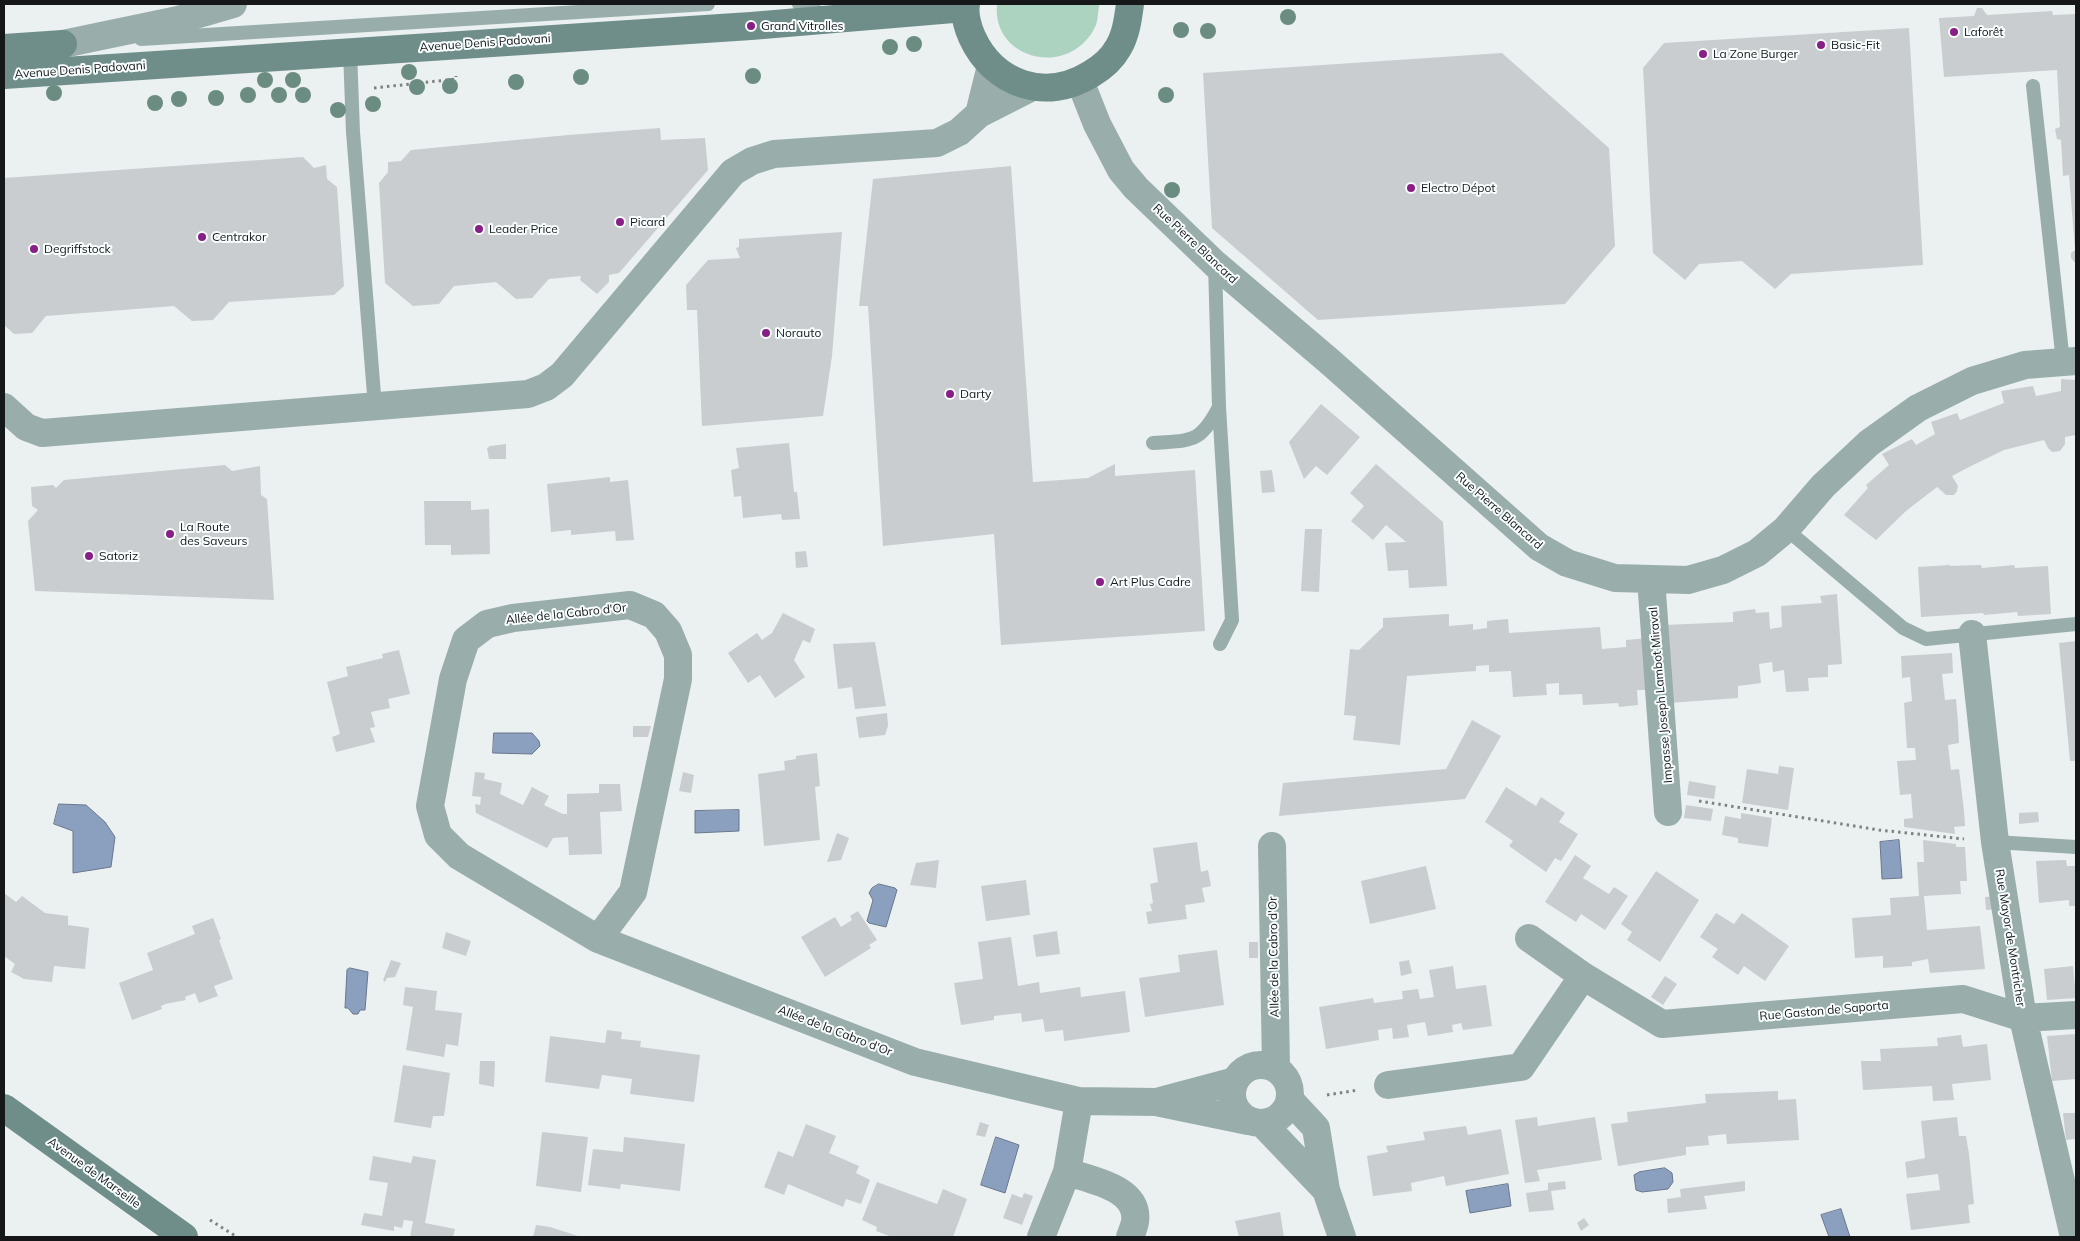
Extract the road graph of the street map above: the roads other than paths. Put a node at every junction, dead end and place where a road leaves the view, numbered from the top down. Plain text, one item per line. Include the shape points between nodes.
1 (233, 4) edge
2 (708, 4) edge
3 (799, 4) edge
4 (1130, 4) edge
5 (965, 6) edge
6 (835, 19) junction
7 (63, 44) junction
8 (4, 48) edge
9 (350, 52) junction
10 (991, 66) junction
11 (4, 75) edge
12 (1080, 81) junction
13 (2033, 86) dead end
14 (1032, 87) junction
15 (979, 114) junction
16 (1215, 264) junction
17 (2070, 362) edge
18 (1219, 406) junction
19 (375, 407) junction
20 (4, 408) edge
21 (1153, 443) dead end
22 (1786, 529) junction
23 (1652, 579) junction
24 (2076, 624) edge
25 (1972, 634) junction
26 (1220, 644) dead end
27 (1669, 804) road end
28 (1995, 842) junction
29 (1272, 846) dead end
30 (2076, 847) edge
31 (1529, 938) dead end
32 (598, 939) junction
33 (1582, 976) junction
34 (2076, 1015) edge
35 (2023, 1018) junction
36 (1234, 1081) junction
37 (1286, 1085) junction
38 (1388, 1085) road end
39 (1079, 1101) junction
40 (1156, 1102) junction
41 (4, 1108) edge
42 (1255, 1123) junction
43 (1067, 1172) junction
44 (1326, 1190) junction
45 (184, 1237) edge
46 (1041, 1237) edge
47 (1130, 1237) edge
48 (1342, 1237) edge
49 (2074, 1237) edge

1 - 7 street via 178,20
2 - 7 lane
3 - 6 lane
4 - 12 main road, Avenue Denis Padovani via 1128,24 1118,48 1102,68
5 - 6 main road, Avenue Denis Padovani
5 - 10 main road, Avenue Denis Padovani via 969,29
6 - 9 main road, Avenue Denis Padovani
7 - 8 main road
9 - 11 main road, Avenue Denis Padovani
9 - 19 lane via 353,132
10 - 14 main road, Avenue Denis Padovani
10 - 15 street
12 - 14 main road, Avenue Denis Padovani via 1064,86
12 - 16 street, Rue Pierre Blancard via 1097,124 1121,170
13 - 17 lane
14 - 15 street
15 - 19 street via 959,132 937,143 774,154 752,161 733,172 562,375 546,387 528,394
16 - 18 lane
16 - 23 street, Rue Pierre Blancard via 1539,547 1568,563 1615,578
17 - 22 street, Rue Pierre Blancard via 2024,365 1972,381 1918,408 1869,443
18 - 21 lane via 1209,426 1192,440
18 - 26 lane via 1232,620
19 - 20 street via 42,433 26,427
22 - 23 street, Rue Pierre Blancard via 1756,553 1723,570 1688,580
22 - 25 lane via 1903,628 1926,639
23 - 27 street, Impasse Joseph Lambot Miraval
24 - 25 lane
25 - 28 street, Rue Mayor de Montricher
28 - 30 lane
28 - 35 street, Rue Mayor de Montricher
29 - 37 street, Allée de la Cabro d'Or
31 - 33 street, Rue Gaston de Saporta
32 - 32 street, Allée de la Cabro d'Or via 633,892 678,679 678,655 668,631 654,615 630,606 513,618 487,624 466,640 453,678 430,806 438,835 459,856
32 - 39 street, Allée de la Cabro d'Or via 915,1062
33 - 35 street, Rue Gaston de Saporta via 1662,1024 1963,999
33 - 38 street via 1521,1067
34 - 35 street, Rue Gaston de Saporta
35 - 49 street, Rue Mayor de Montricher
36 - 37 street via 1245,1069 1260,1064
36 - 40 street, Allée de la Cabro d'Or
36 - 42 street via 1231,1096 1236,1111
37 - 42 street via 1285,1112 1275,1121
37 - 44 street via 1316,1128
39 - 40 street, Allée de la Cabro d'Or
39 - 43 street
40 - 42 street, Allée de la Cabro d'Or
41 - 45 main road, Avenue de Marseille
42 - 44 street
43 - 46 street
43 - 47 street via 1120,1190 1133,1205 1135,1221
44 - 48 street

